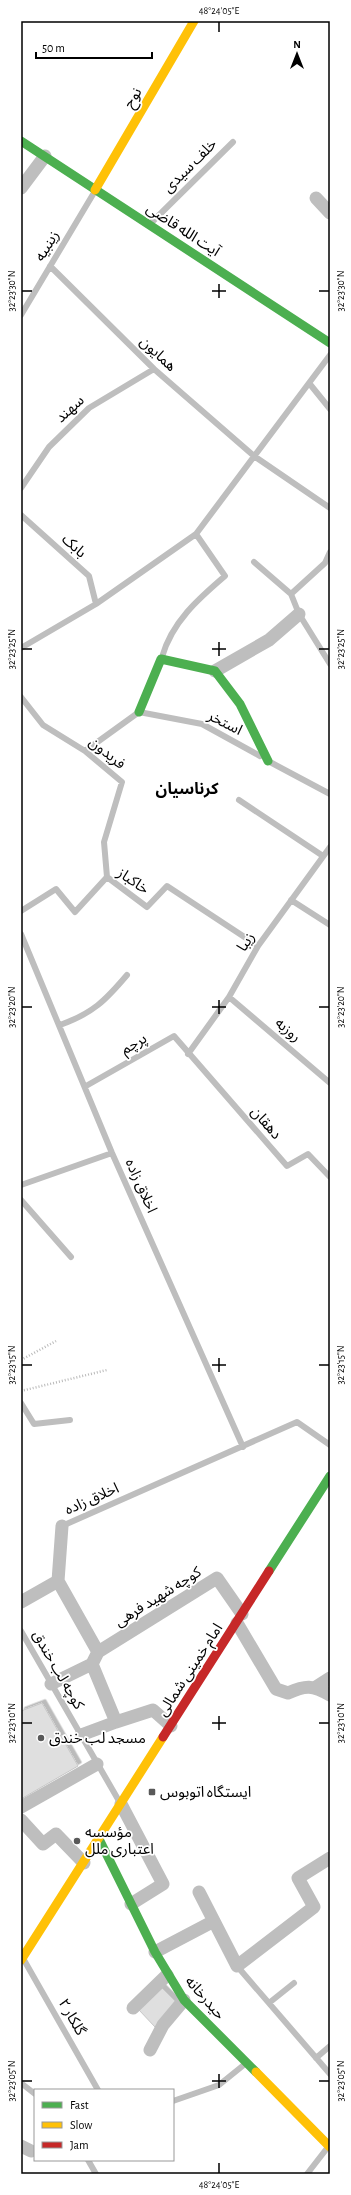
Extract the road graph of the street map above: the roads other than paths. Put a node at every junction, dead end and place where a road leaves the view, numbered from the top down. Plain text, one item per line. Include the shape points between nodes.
1 (194, 21) edge
2 (21, 141) edge
3 (233, 142) dead end
4 (45, 156) junction
5 (21, 188) edge
6 (95, 190) junction
7 (316, 198) dead end
8 (330, 213) edge
9 (149, 225) junction
10 (50, 266) junction
11 (21, 315) edge
12 (330, 343) edge
13 (330, 355) edge
14 (154, 369) junction
15 (309, 383) junction
16 (330, 409) edge
17 (254, 456) junction
18 (21, 488) edge
19 (330, 508) edge
20 (21, 515) edge
21 (196, 534) junction
22 (330, 552) edge
23 (254, 562) dead end
24 (292, 594) junction
25 (96, 604) junction
26 (299, 614) junction
27 (21, 648) edge
28 (161, 659) junction
29 (330, 664) edge
30 (215, 670) junction
31 (21, 697) edge
32 (139, 712) junction
33 (86, 751) junction
34 (268, 761) junction
35 (330, 794) edge
36 (239, 800) dead end
37 (330, 847) edge
38 (323, 856) junction
39 (107, 878) junction
40 (292, 900) junction
41 (21, 911) edge
42 (330, 925) edge
43 (21, 934) edge
44 (258, 946) junction
45 (127, 975) dead end
46 (228, 997) junction
47 (60, 1025) junction
48 (188, 1054) junction
49 (330, 1083) edge
50 (86, 1086) junction
51 (112, 1153) junction
52 (330, 1177) edge
53 (21, 1185) edge
54 (21, 1200) edge
55 (71, 1257) dead end
56 (21, 1403) edge
57 (70, 1420) dead end
58 (330, 1445) edge
59 (243, 1447) junction
60 (330, 1476) edge
61 (62, 1526) joint
62 (58, 1581) junction
63 (21, 1602) edge
64 (239, 1618) junction
65 (21, 1630) edge
66 (95, 1658) junction
67 (330, 1678) edge
68 (51, 1684) junction
69 (316, 1687) junction
70 (330, 1695) edge
71 (116, 1722) junction
72 (171, 1726) junction
73 (81, 1735) junction
74 (97, 1764) junction
75 (121, 1804) junction
76 (21, 1807) edge
77 (21, 1820) edge
78 (99, 1838) junction
79 (330, 1858) edge
80 (84, 1863) junction
81 (199, 1892) dead end
82 (131, 1904) junction
83 (214, 1921) junction
84 (155, 1952) junction
85 (22, 1958) edge
86 (237, 1966) junction
87 (168, 1975) junction
88 (294, 1983) dead end
89 (184, 2000) junction
90 (269, 2003) junction
91 (133, 2008) dead end
92 (330, 2046) edge
93 (150, 2050) dead end
94 (316, 2058) junction
95 (246, 2063) junction
96 (330, 2074) edge
97 (21, 2083) edge
98 (97, 2089) edge
99 (34, 2093) edge
100 (174, 2101) edge
101 (330, 2146) edge
102 (89, 2161) edge
103 (96, 2174) edge
104 (307, 2174) edge

1 - 6 main road, نوح
2 - 4 main road, آیت الله قاضی
3 - 9 lane, خلف سیدی
4 - 5 street
4 - 6 main road, آیت الله قاضی
6 - 9 main road, آیت الله قاضی
6 - 10 lane, زینبیه
7 - 8 street
9 - 12 main road, آیت الله قاضی
10 - 11 lane, زینبیه
10 - 14 lane, همایون
13 - 15 lane
14 - 17 lane, همایون
14 - 18 lane, سهند via 89,408 49,447
15 - 16 lane
15 - 17 lane
17 - 19 lane, همایون
17 - 21 lane
20 - 25 lane, بابک via 89,576
21 - 25 lane
21 - 28 lane via 225,576 188,610 173,628
22 - 24 lane via 325,563
23 - 24 lane
24 - 26 lane
25 - 27 lane
26 - 29 lane
26 - 30 street via 269,640
28 - 30 main road
28 - 32 main road
30 - 34 main road via 240,704
31 - 33 lane, فریدون via 43,725
32 - 33 lane
32 - 34 lane, استخر via 202,724
33 - 39 lane, فریدون via 122,782 104,842
34 - 35 lane, استخر
36 - 38 lane
37 - 38 lane, زیبا
38 - 40 lane, زیبا
39 - 41 lane, خاکباز via 75,912 56,889
39 - 44 lane, خاکباز via 147,907 167,886
40 - 42 lane
40 - 44 lane, زیبا
43 - 47 lane, اخلاق زاده
44 - 46 lane, زیبا
45 - 47 lane via 105,1000 82,1017
46 - 48 lane, زیبا
46 - 49 lane, روزبه
47 - 50 lane, اخلاق زاده
48 - 50 lane, پرچم via 174,1036
48 - 52 lane, دهقان via 287,1166 308,1154
50 - 51 lane, اخلاق زاده
51 - 53 lane
51 - 59 lane, اخلاق زاده
54 - 55 lane
56 - 57 lane via 34,1424
58 - 59 lane, اخلاق زاده via 296,1422
59 - 61 lane, اخلاق زاده
60 - 64 main road, امام خمینی شمالی
61 - 62 street
62 - 63 street
62 - 66 street
64 - 66 street, کوچه شهید فرهی via 217,1578
64 - 69 street via 276,1689 288,1693 302,1687
64 - 72 main road, امام خمینی شمالی
65 - 68 lane, کوچه لب خندق
66 - 68 street
66 - 71 street
67 - 69 street
68 - 73 lane, کوچه لب خندق
69 - 70 street
71 - 72 street via 153,1710
71 - 73 street
72 - 75 main road, امام خمینی شمالی
73 - 74 lane, کوچه لب خندق
74 - 75 lane, کوچه لب خندق
74 - 76 street
75 - 78 main road, امام خمینی شمالی
75 - 82 street via 163,1884
77 - 80 street via 43,1844 56,1834
78 - 80 main road, امام خمینی شمالی
78 - 82 main road, حیدرخانه
79 - 86 street via 298,1878 314,1907
80 - 85 main road, امام خمینی شمالی
81 - 83 street
82 - 84 main road, حیدرخانه
83 - 84 street
83 - 86 street
84 - 87 main road, حیدرخانه
85 - 98 lane, گلکار ۲
86 - 90 lane
87 - 89 main road, حیدرخانه
87 - 91 street
88 - 90 lane
89 - 93 street via 163,2025
89 - 95 main road, حیدرخانه
90 - 94 lane
92 - 94 lane
94 - 96 lane
95 - 100 lane via 219,2085
95 - 101 main road, حیدرخانه
97 - 99 lane
101 - 104 lane
102 - 103 lane

